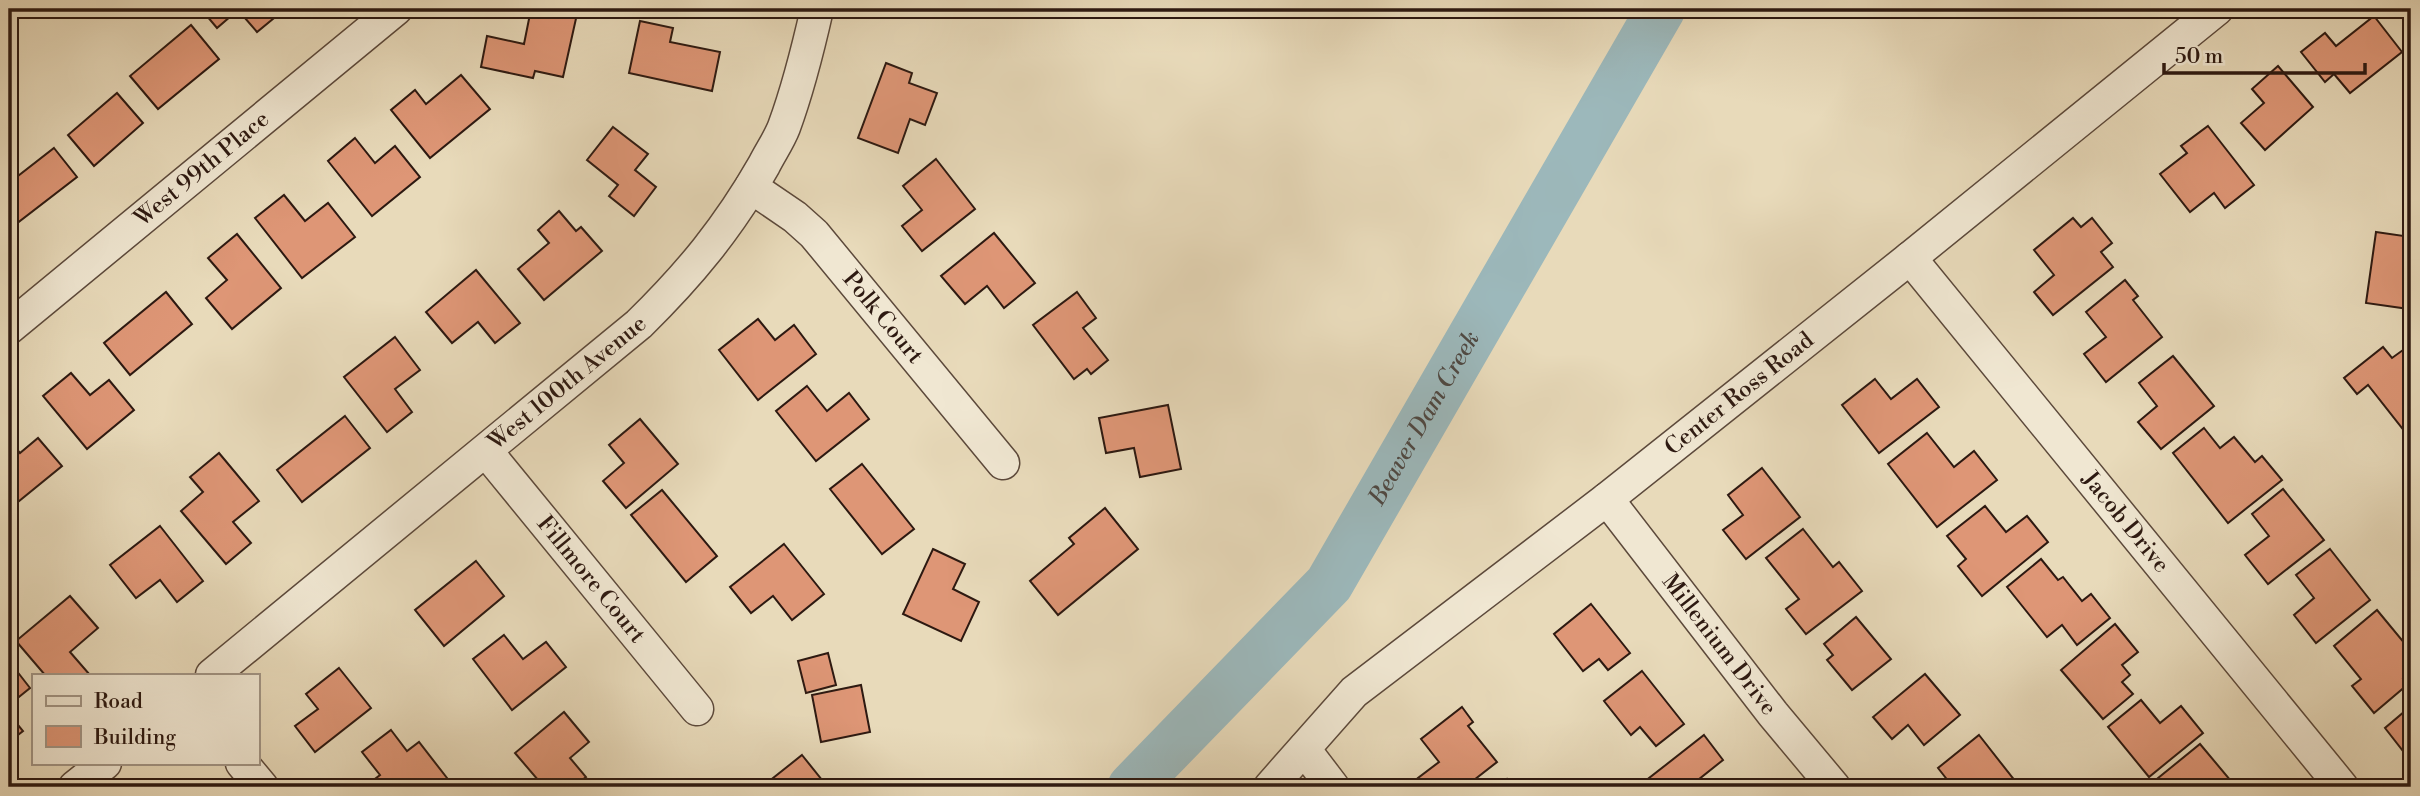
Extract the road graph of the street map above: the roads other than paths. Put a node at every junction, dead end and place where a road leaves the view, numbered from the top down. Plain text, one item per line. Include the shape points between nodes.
1 (397, 9) edge
2 (817, 9) edge
3 (2217, 9) edge
4 (751, 187) junction
5 (1910, 258) junction
6 (9, 328) edge
7 (486, 451) junction
8 (1003, 463) dead end
9 (1607, 499) junction
10 (213, 674) edge
11 (697, 709) dead end
12 (1304, 749) junction
13 (104, 764) edge
14 (243, 764) edge
15 (75, 787) edge
16 (261, 787) edge
17 (1270, 787) edge
18 (1333, 787) edge
19 (1834, 787) edge
20 (2342, 787) edge

1 - 6 street, West 99th Place
2 - 4 street, West 100th Avenue via 783,130
3 - 5 street, Center Ross Road
4 - 7 street, West 100th Avenue via 712,246 669,295
4 - 8 street, Polk Court via 814,233
5 - 9 street, Center Ross Road
5 - 20 street, Jacob Drive
7 - 10 street, West 100th Avenue
7 - 11 street, Fillmore Court
9 - 12 street, Center Ross Road via 1354,692
9 - 19 street, Millenium Drive
12 - 17 street, Center Ross Road
12 - 18 street
13 - 15 street
14 - 16 street

